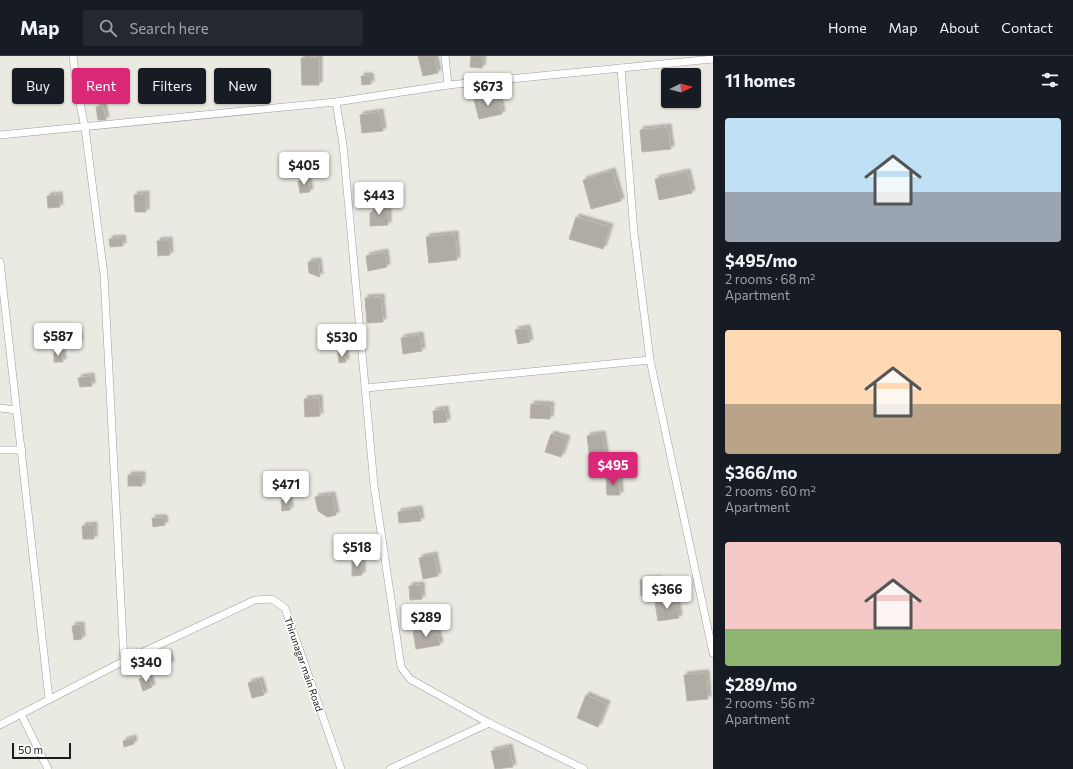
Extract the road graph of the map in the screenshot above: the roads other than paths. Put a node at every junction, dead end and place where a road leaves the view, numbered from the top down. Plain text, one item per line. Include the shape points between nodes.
1 (73, 56) edge
2 (445, 56) edge
3 (713, 59) edge
4 (621, 68) junction
5 (448, 85) junction
6 (336, 102) junction
7 (85, 128) junction
8 (0, 135) edge
9 (0, 262) edge
10 (650, 360) junction
11 (366, 388) junction
12 (0, 408) edge
13 (16, 410) junction
14 (0, 450) edge
15 (22, 450) junction
16 (713, 653) edge
17 (124, 661) junction
18 (49, 699) junction
19 (21, 714) junction
20 (489, 723) junction
21 (0, 725) edge
22 (48, 769) edge
23 (341, 769) edge
24 (390, 769) edge
25 (584, 769) edge

1 - 7 street
2 - 5 street
3 - 4 street
4 - 5 street
4 - 10 street via 634,233
5 - 6 street
6 - 7 street
6 - 11 street via 343,144
7 - 8 street
7 - 17 street via 104,274
9 - 13 street
10 - 11 street
10 - 16 street
11 - 20 street via 374,485 401,667 410,679
12 - 13 street
13 - 15 street
14 - 15 street
15 - 18 street
17 - 18 street, Thirunagar main Road
17 - 23 street, Thirunagar main Road via 255,600 272,599 284,608
18 - 19 street, Thirunagar main Road
19 - 21 street, Thirunagar main Road
19 - 22 street
20 - 24 street
20 - 25 street

